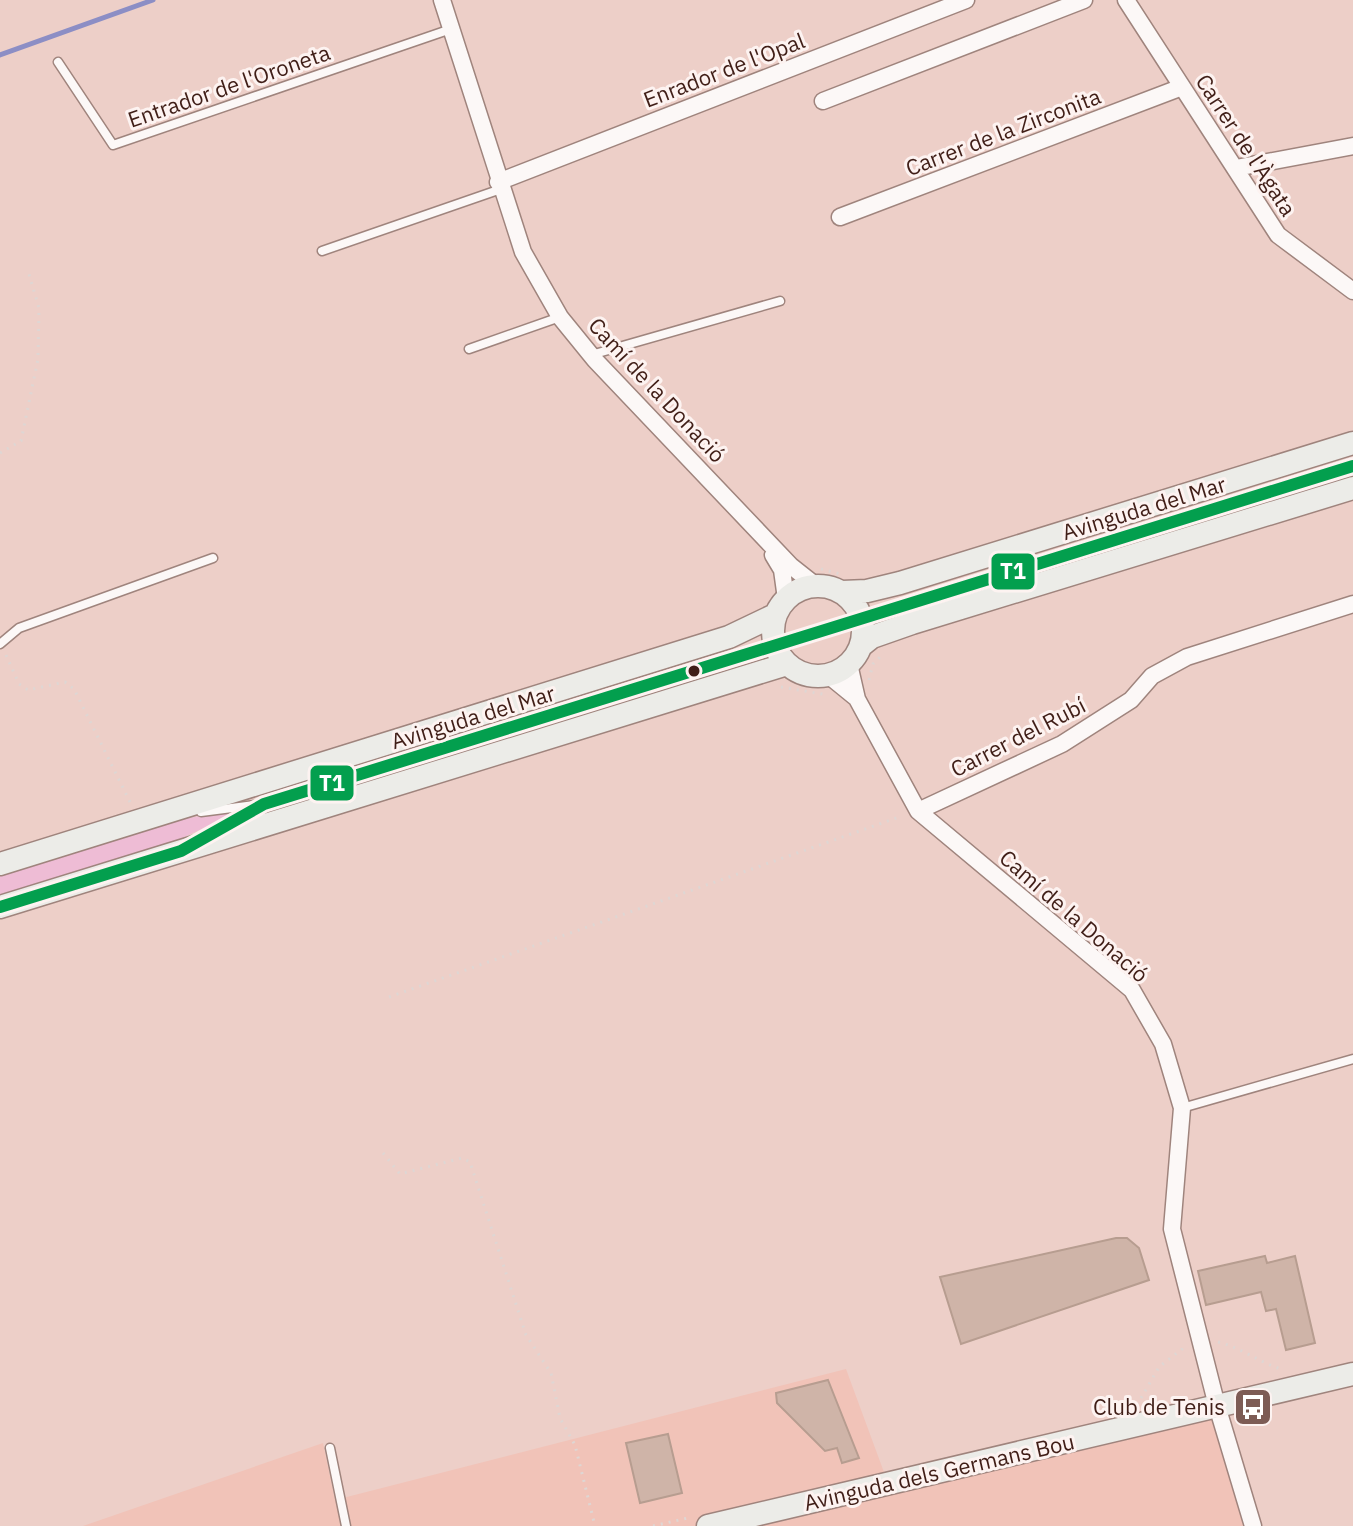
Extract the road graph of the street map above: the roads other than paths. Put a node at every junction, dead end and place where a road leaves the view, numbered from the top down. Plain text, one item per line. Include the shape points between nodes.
1 (966, 0) edge
2 (1084, 0) edge
3 (1126, 0) edge
4 (446, 1) edge
5 (451, 29) junction
6 (58, 62) dead end
7 (1182, 87) junction
8 (823, 101) dead end
9 (1353, 146) edge
10 (1236, 168) junction
11 (499, 185) junction
12 (840, 217) dead end
13 (322, 251) dead end
14 (1353, 291) edge
15 (780, 301) dead end
16 (560, 317) junction
17 (469, 349) dead end
18 (591, 355) junction
19 (1353, 443) edge
20 (1353, 466) edge
21 (1353, 488) edge
22 (759, 529) junction
23 (213, 558) dead end
24 (815, 585) junction
25 (842, 592) junction
26 (1353, 604) edge
27 (780, 607) junction
28 (862, 617) junction
29 (862, 645) junction
30 (2, 646) edge
31 (781, 654) junction
32 (849, 664) junction
33 (828, 675) junction
34 (857, 699) junction
35 (264, 804) junction
36 (918, 811) junction
37 (169, 812) junction
38 (181, 851) junction
39 (0, 864) edge
40 (0, 907) edge
41 (1353, 1059) edge
42 (1182, 1108) junction
43 (1353, 1374) edge
44 (1217, 1406) junction
45 (330, 1448) dead end
46 (703, 1521) edge
47 (346, 1526) edge
48 (1253, 1526) edge

1 - 11 street, Enrador de l'Opal
2 - 8 street
3 - 7 street, Carrer de l'Àgata
4 - 5 street, Camí de la Donació
5 - 6 lane, Entrador de l'Oroneta via 113,145
5 - 11 street, Camí de la Donació
7 - 10 street, Carrer de l'Àgata
7 - 12 street, Carrer de la Zirconita
9 - 10 street
10 - 14 street, Carrer de l'Àgata via 1278,235
11 - 13 lane
11 - 16 street, Camí de la Donació via 523,252
15 - 18 lane
16 - 17 lane
16 - 18 street, Camí de la Donació
18 - 22 street, Camí de la Donació
19 - 25 main road, Avinguda del Mar via 900,583
20 - 28 lane, Avinguda del Mar
21 - 29 main road, Avinguda del Mar via 912,623
22 - 24 street, Camí de la Donació
22 - 27 street, Camí de la Donació via 782,570
23 - 30 lane via 19,628
24 - 25 main road
24 - 27 main road, Avinguda del Mar via 799,589
25 - 28 main road
26 - 36 street, Carrer del Rubí via 1187,657 1152,676 1131,700 1062,744
27 - 31 main road
27 - 37 main road, Avinguda del Mar via 729,637
28 - 29 main road
28 - 31 lane, Avinguda del Mar
29 - 32 main road
31 - 33 main road via 806,675
31 - 35 lane, Avinguda del Mar
31 - 38 main road, Avinguda del Mar
32 - 33 main road
32 - 34 street, Camí de la Donació
33 - 34 street, Camí de la Donació
34 - 36 street, Camí de la Donació
35 - 37 lane, Avinguda del Mar
35 - 38 lane, Avinguda del Mar
36 - 42 street, Camí de la Donació via 1132,990 1163,1044
37 - 39 main road, Avinguda del Mar
38 - 40 main road, Avinguda del Mar
41 - 42 lane
42 - 44 street, Camí de la Donació via 1172,1229
43 - 44 main road, Avinguda dels Germans Bou
44 - 46 main road, Avinguda dels Germans Bou
44 - 48 street, Camí de la Donació
45 - 47 lane

